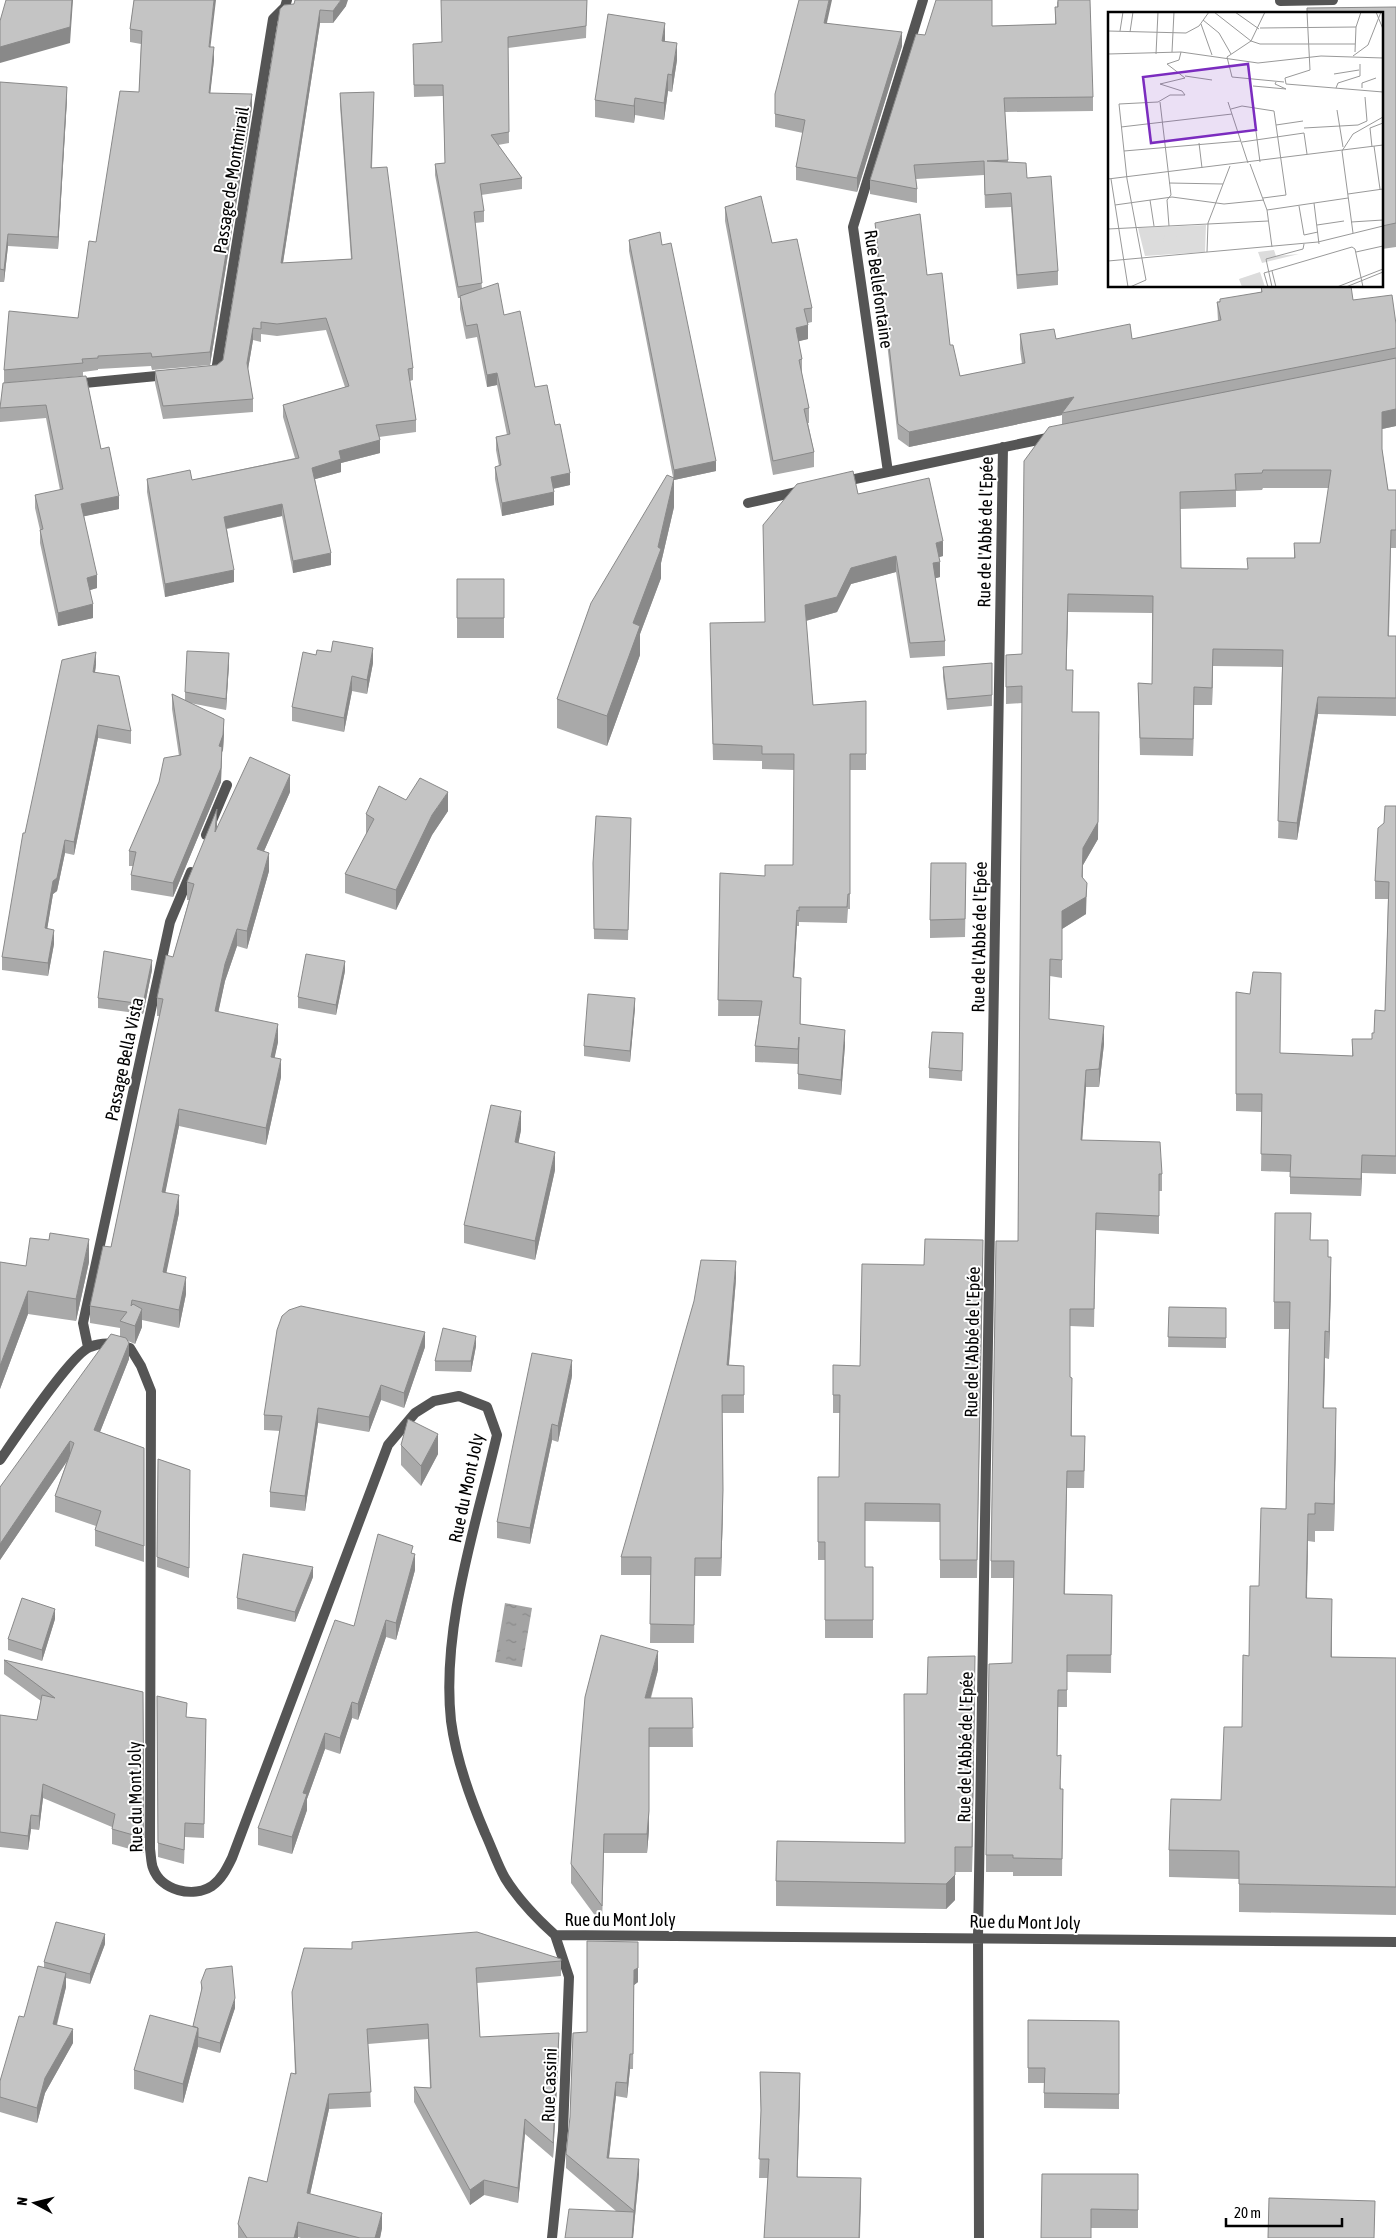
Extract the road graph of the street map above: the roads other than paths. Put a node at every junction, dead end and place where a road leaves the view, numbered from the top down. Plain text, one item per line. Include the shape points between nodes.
1 (287, 0) edge
2 (923, 0) edge
3 (1333, 0) edge
4 (1280, 1) edge
5 (197, 373) edge
6 (177, 374) edge
7 (59, 385) edge
8 (1066, 435) edge
9 (1003, 447) junction
10 (888, 472) junction
11 (832, 484) edge
12 (813, 488) edge
13 (748, 502) dead end
14 (227, 785) dead end
15 (88, 1347) junction
16 (0, 1460) edge
17 (555, 1935) junction
18 (978, 1937) junction
19 (1396, 1942) edge
20 (552, 2238) edge
21 (979, 2238) edge

1 - 5 street, Passage de Montmirail via 285,7 273,19 216,371
2 - 10 street, Rue Bellefontaine via 853,227
3 - 4 street
6 - 7 street
8 - 9 street
9 - 10 street
9 - 18 street, Rue de l'Abbé de l'Epée
10 - 11 street
12 - 13 street
14 - 15 street, Passage Bella Vista via 170,922 83,1323
15 - 16 street via 64,1372
15 - 17 street, Rue du Mont Joly via 109,1342 130,1348 151,1391 150,1849 153,1870 164,1884 178,1890 194,1892 211,1886 222,1876 232,1858 388,1445 415,1413 434,1401 459,1396 487,1407 497,1435 454,1615 451,1721 459,1762 475,1810 505,1878 535,1917
17 - 18 street, Rue du Mont Joly
17 - 20 street, Rue Cassini via 568,1977 563,2131
18 - 19 street, Rue du Mont Joly
18 - 21 street, Rue de l'Abbé de l'Epée

